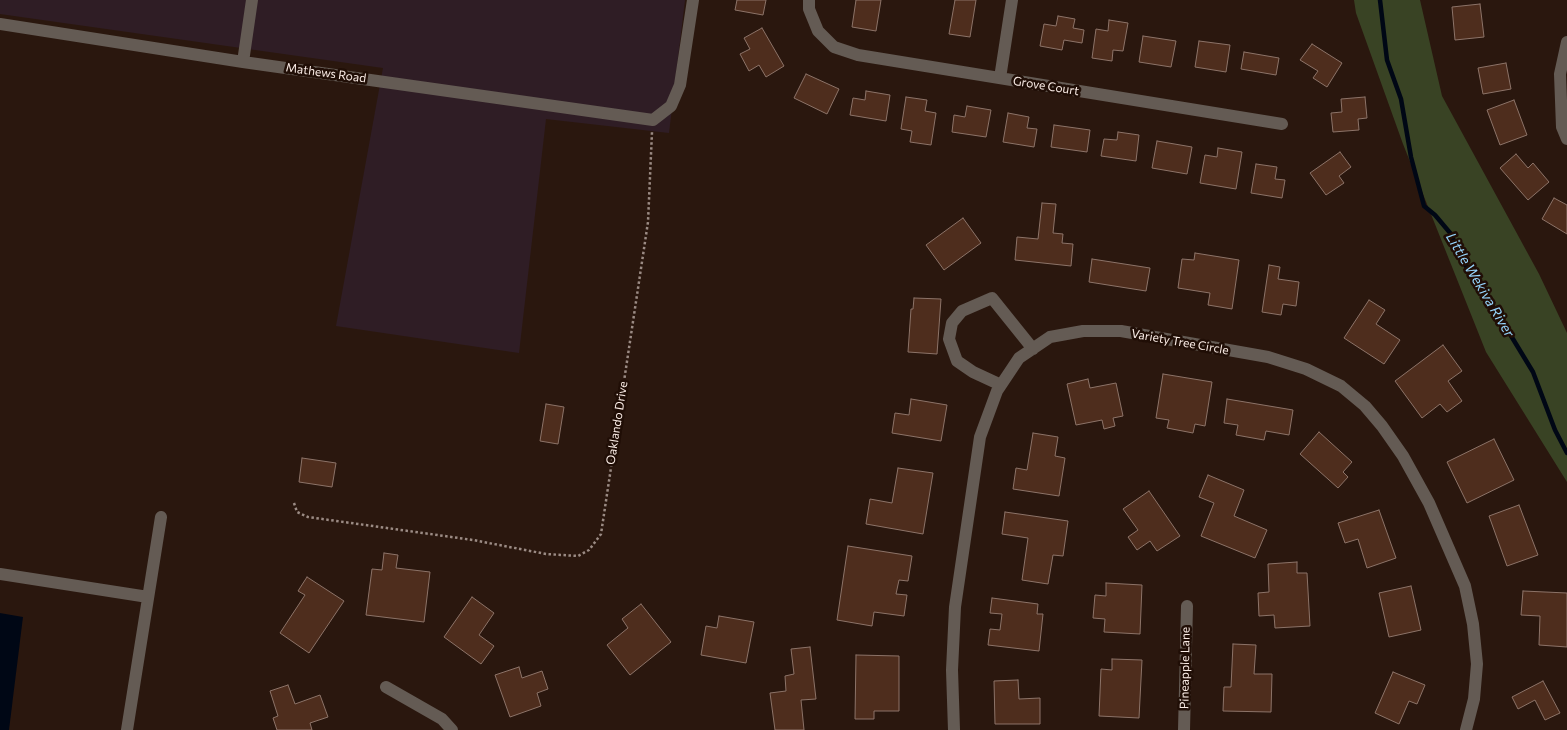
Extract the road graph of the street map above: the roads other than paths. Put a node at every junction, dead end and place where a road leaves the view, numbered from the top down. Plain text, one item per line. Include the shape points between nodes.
1 (252, 0) edge
2 (693, 0) edge
3 (809, 0) edge
4 (1012, 0) edge
5 (0, 24) edge
6 (1567, 42) edge
7 (243, 62) junction
8 (1000, 78) junction
9 (1282, 124) dead end
10 (1567, 139) edge
11 (1033, 348) junction
12 (1001, 385) junction
13 (161, 517) dead end
14 (0, 574) edge
15 (148, 597) junction
16 (1186, 606) dead end
17 (386, 686) dead end
18 (127, 730) edge
19 (452, 730) edge
20 (954, 730) edge
21 (1184, 730) edge
22 (1466, 730) edge

1 - 7 street
2 - 7 street, Mathews Road via 680,85 671,106 653,120
3 - 8 street, Grove Court via 809,9 818,31 834,47 858,55
4 - 8 street
5 - 7 street, Mathews Road
6 - 10 street via 1560,74 1562,127
8 - 9 street, Grove Court
11 - 12 street, Variety Tree Circle via 1019,358
11 - 12 street via 992,298 962,311 952,323 949,339 957,361
11 - 22 street, Variety Tree Circle via 1050,337 1083,331 1121,331 1268,357 1306,369 1340,386 1364,406 1403,456 1429,502 1465,586 1477,664 1474,700
12 - 20 street, Variety Tree Circle via 980,437 955,607
13 - 15 street
14 - 15 street
15 - 18 street
16 - 21 street, Pineapple Lane
17 - 19 street via 442,718

